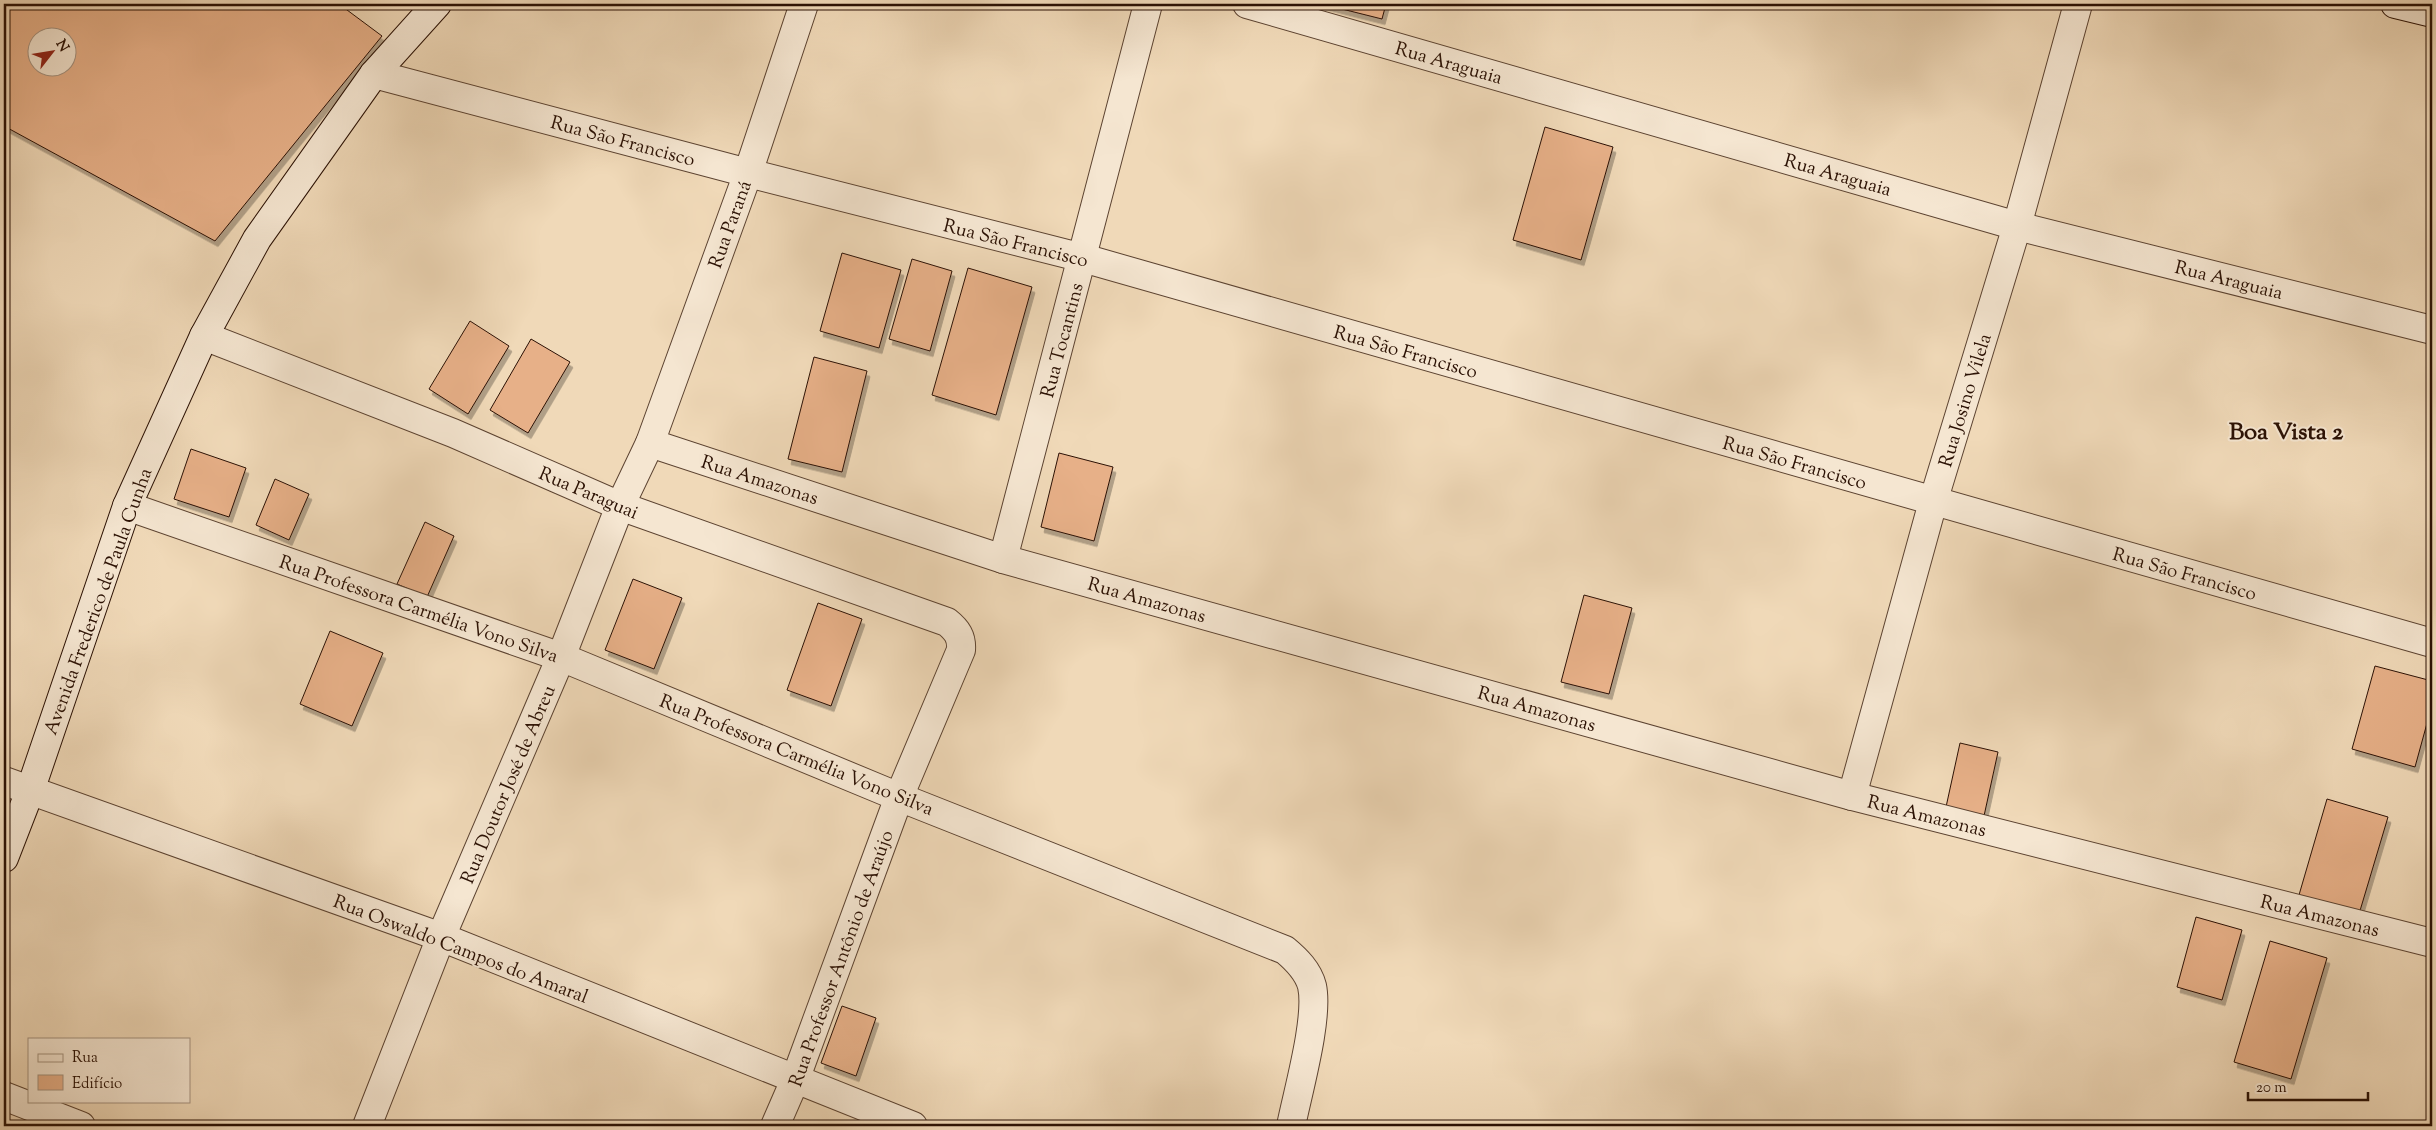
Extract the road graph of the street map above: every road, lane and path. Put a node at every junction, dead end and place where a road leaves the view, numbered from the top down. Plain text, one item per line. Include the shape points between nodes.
1 (437, 4) edge
2 (804, 4) edge
3 (1148, 4) edge
4 (1247, 4) edge
5 (2078, 4) edge
6 (2396, 4) edge
7 (2432, 13) edge
8 (374, 74) junction
9 (748, 173) junction
10 (2017, 226) junction
11 (1083, 258) junction
12 (2432, 330) edge
13 (204, 336) junction
14 (650, 443) junction
15 (1934, 502) junction
16 (127, 506) junction
17 (620, 506) junction
18 (1003, 559) junction
19 (2432, 643) edge
20 (961, 650) joint
21 (561, 657) junction
22 (4, 781) edge
23 (30, 791) junction
24 (1852, 796) junction
25 (899, 797) junction
26 (4, 858) edge
27 (442, 937) junction
28 (2432, 943) edge
29 (794, 1080) junction
30 (4, 1096) edge
31 (81, 1126) edge
32 (367, 1126) edge
33 (776, 1126) edge
34 (913, 1126) edge
35 (1291, 1126) edge

1 - 8 street, Avenida Frederico de Paula Cunha
2 - 9 street, Rua Paraná
3 - 11 street, Rua Tocantins
4 - 10 street, Rua Araguaia
5 - 10 street, Rua Josino Vilela
6 - 7 street
8 - 9 street, Rua São Francisco
8 - 13 street, Avenida Frederico de Paula Cunha via 257,239
9 - 11 street, Rua São Francisco
9 - 14 street, Rua Paraná
10 - 12 street, Rua Araguaia
10 - 15 street, Rua Josino Vilela
11 - 15 street, Rua São Francisco
11 - 18 street, Rua Tocantins
13 - 16 street, Avenida Frederico de Paula Cunha
13 - 17 street, Rua Paraguai via 453,433
14 - 17 street, Rua Doutor José de Abreu
14 - 18 street, Rua Amazonas
15 - 19 street, Rua São Francisco
15 - 24 street, Rua Josino Vilela
16 - 21 street, Rua Professora Carmélia Vono Silva
16 - 23 street, Avenida Frederico de Paula Cunha
17 - 20 street, Rua Paraguai via 946,622 962,641
17 - 21 street, Rua Doutor José de Abreu
18 - 24 street, Rua Amazonas
20 - 25 street, Rua Professor Antônio de Araújo
21 - 25 street, Rua Professora Carmélia Vono Silva
21 - 27 street, Rua Doutor José de Abreu
22 - 23 street, Rua Oswaldo Campos do Amaral
23 - 26 street, Avenida Frederico de Paula Cunha
23 - 27 street, Rua Oswaldo Campos do Amaral
24 - 28 street, Rua Amazonas
25 - 29 street, Rua Professor Antônio de Araújo
25 - 35 street, Rua Professora Carmélia Vono Silva via 1285,950 1301,964 1312,984 1315,1006
27 - 29 street, Rua Oswaldo Campos do Amaral
27 - 32 street, Rua Doutor José de Abreu
29 - 33 street, Rua Professor Antônio de Araújo
29 - 34 street, Rua Oswaldo Campos do Amaral
30 - 31 street

